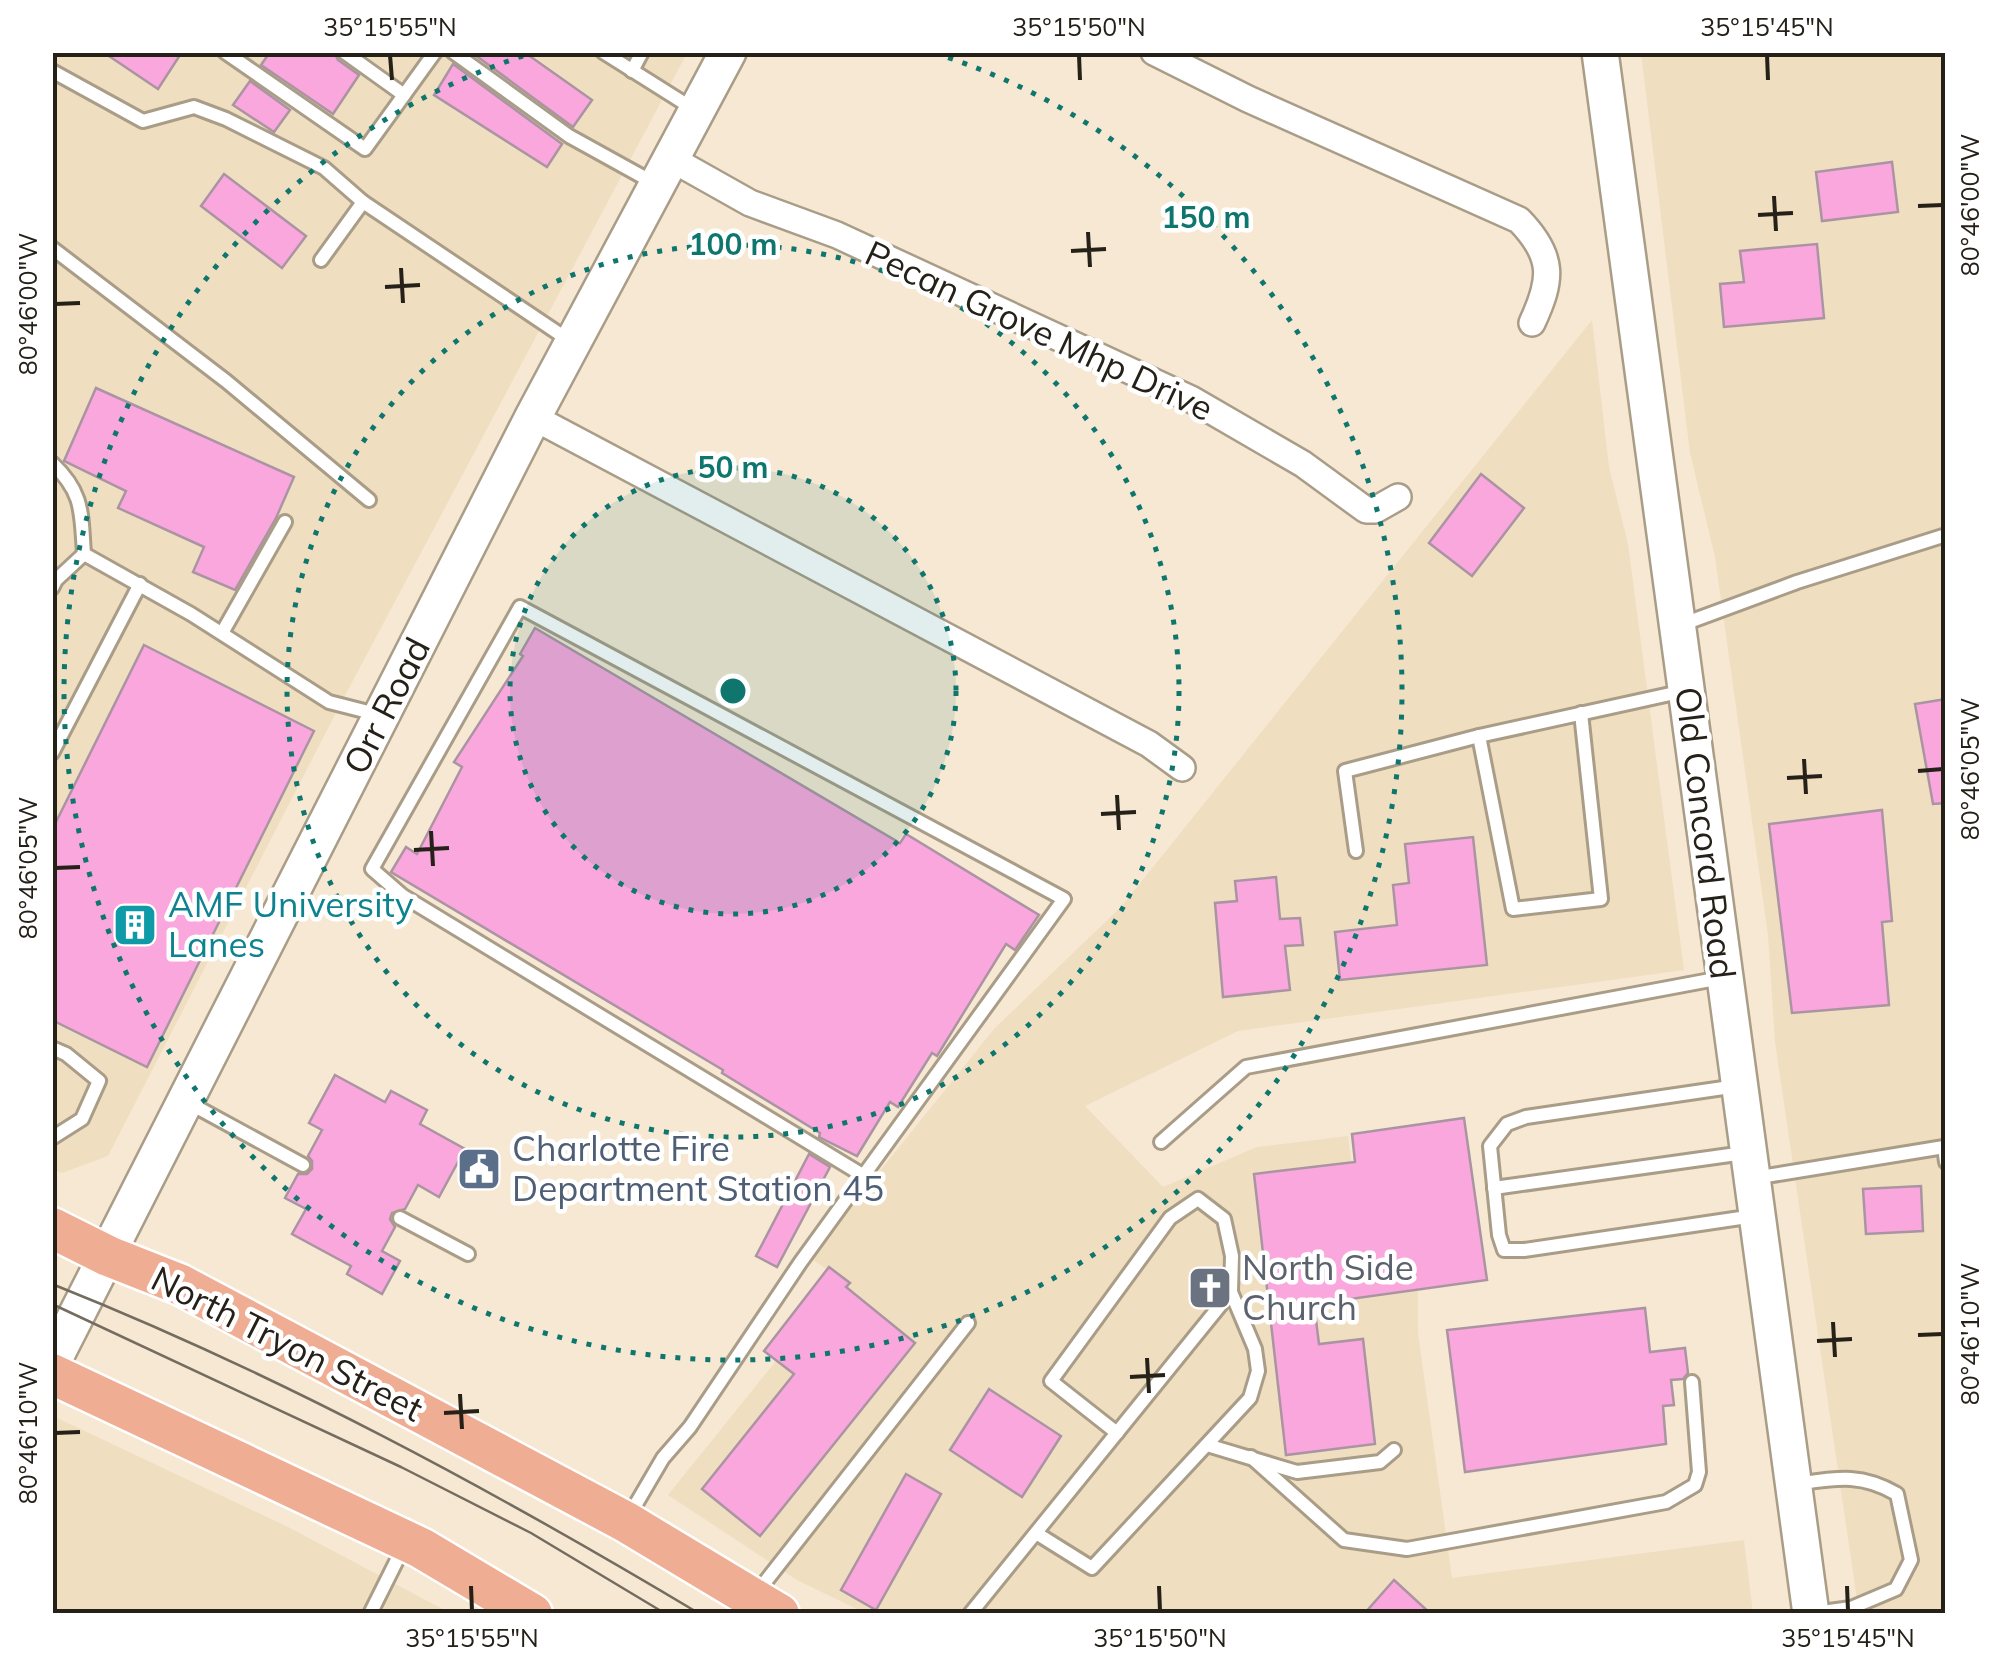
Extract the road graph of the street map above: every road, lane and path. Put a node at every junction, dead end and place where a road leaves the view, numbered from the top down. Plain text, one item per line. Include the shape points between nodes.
1 (225, 52) edge
2 (344, 52) edge
3 (435, 52) edge
4 (453, 52) edge
5 (603, 52) edge
6 (642, 52) edge
7 (728, 52) edge
8 (1154, 52) edge
9 (1600, 52) edge
10 (52, 71) edge
11 (632, 71) junction
12 (404, 95) junction
13 (698, 111) junction
14 (663, 171) junction
15 (363, 202) junction
16 (52, 248) edge
17 (321, 260) dead end
18 (1532, 323) dead end
19 (572, 342) junction
20 (532, 417) junction
21 (52, 463) edge
22 (1398, 497) dead end
23 (369, 500) dead end
24 (285, 522) dead end
25 (1946, 534) edge
26 (84, 554) junction
27 (140, 584) junction
28 (52, 588) edge
29 (1678, 626) junction
30 (222, 634) junction
31 (1687, 691) junction
32 (1581, 714) junction
33 (383, 716) junction
34 (1480, 736) junction
35 (52, 753) edge
36 (1182, 768) dead end
37 (1356, 851) dead end
38 (1723, 978) junction
39 (52, 1048) edge
40 (1738, 1086) junction
41 (186, 1102) junction
42 (52, 1138) edge
43 (1161, 1142) dead end
44 (1946, 1162) edge
45 (303, 1165) dead end
46 (1750, 1166) junction
47 (864, 1176) junction
48 (1494, 1188) junction
49 (1756, 1216) junction
50 (400, 1218) dead end
51 (52, 1228) edge
52 (468, 1254) dead end
53 (108, 1256) junction
54 (1230, 1292) junction
55 (968, 1323) dead end
56 (52, 1363) edge
57 (52, 1374) edge
58 (1692, 1382) dead end
59 (1116, 1433) junction
60 (1207, 1445) junction
61 (1394, 1450) dead end
62 (1250, 1458) junction
63 (1794, 1484) junction
64 (626, 1522) junction
65 (1036, 1532) junction
66 (407, 1542) junction
67 (766, 1605) edge
68 (1811, 1613) edge
69 (370, 1614) edge
70 (532, 1614) edge
71 (970, 1614) edge

1 - 12 lane via 366,149
2 - 12 lane
3 - 12 lane
4 - 14 lane via 569,136
5 - 11 lane
6 - 11 lane
7 - 13 street, Orr Road
8 - 18 street via 1519,220 1548,272 1548,289
9 - 29 street, Old Concord Road
10 - 15 lane via 144,122 194,107 226,119 324,168
11 - 13 lane
13 - 14 street, Orr Road
14 - 19 street, Orr Road
14 - 22 street, Pecan Grove Mhp Drive via 837,236 1191,398 1366,510
15 - 17 lane
15 - 19 lane
16 - 23 lane
19 - 20 street, Orr Road
20 - 33 street, Orr Road
20 - 36 street via 1132,735
21 - 26 lane via 80,499
24 - 30 lane
25 - 29 lane
26 - 27 lane
26 - 28 lane
27 - 30 lane
27 - 35 lane
29 - 31 street, Old Concord Road
30 - 33 lane via 329,702
31 - 32 lane
31 - 38 street, Old Concord Road
32 - 34 lane
32 - 34 lane via 1602,899 1513,909
33 - 41 street, Orr Road
34 - 37 lane via 1346,771
38 - 40 street, Old Concord Road
38 - 43 lane via 1246,1067
39 - 42 lane via 99,1081 82,1119
40 - 46 street, Old Concord Road
40 - 48 lane via 1507,1124 1490,1146
41 - 45 lane
41 - 53 street, Orr Road
44 - 46 lane via 1944,1147
46 - 48 lane
46 - 49 street, Old Concord Road
47 - 47 lane via 1064,899 520,607 372,870 402,896
47 - 64 lane via 663,1458
48 - 49 lane via 1504,1250
49 - 63 street, Old Concord Road
50 - 52 lane
51 - 53 main road, North Tryon Street
53 - 56 street, Orr Road
53 - 64 main road, North Tryon Street via 178,1284
54 - 59 lane
54 - 59 lane via 1224,1219 1198,1199 1170,1218 1051,1381
54 - 60 lane via 1258,1370 1250,1398
55 - 67 lane
57 - 66 main road
58 - 62 lane via 1699,1472 1695,1484 1666,1502 1407,1549 1344,1540
59 - 65 lane
60 - 62 lane
60 - 65 lane via 1092,1568
61 - 62 lane via 1380,1462 1298,1472
63 - 68 street, Old Concord Road
63 - 68 lane via 1872,1480 1897,1494 1910,1560 1896,1589 1851,1608
64 - 67 main road, North Tryon Street
65 - 71 lane
66 - 69 lane
66 - 70 main road

